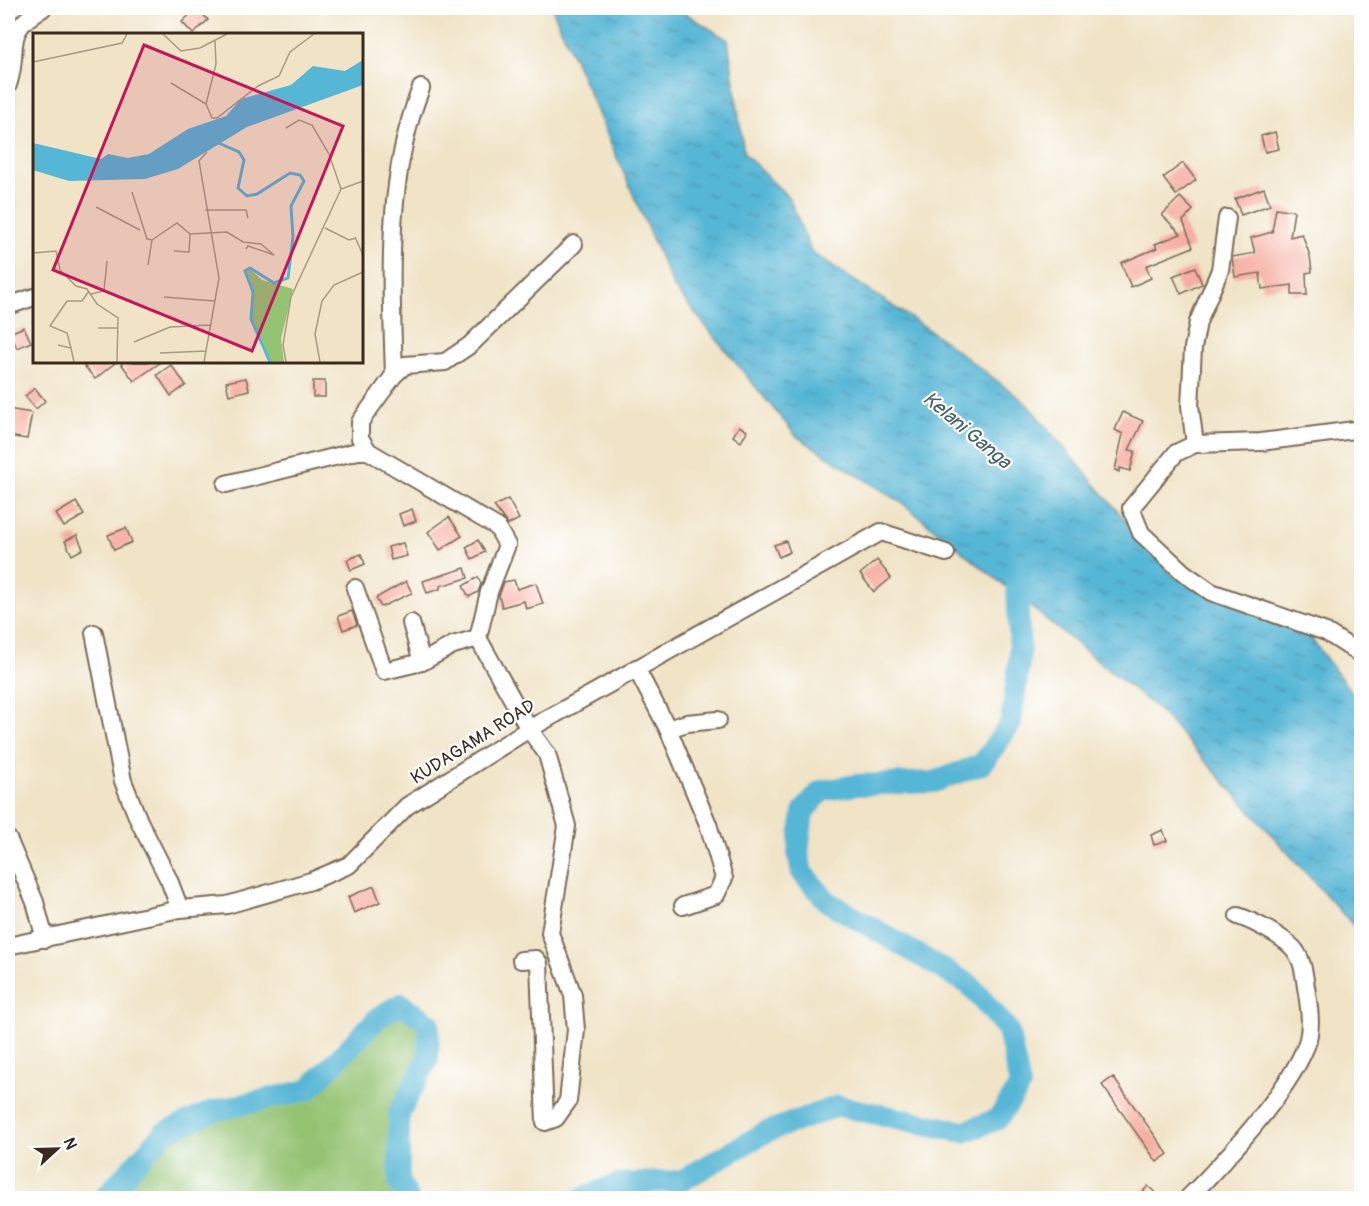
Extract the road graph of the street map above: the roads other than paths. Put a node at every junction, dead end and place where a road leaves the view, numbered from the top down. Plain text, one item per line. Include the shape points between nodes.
1 (43, 8) edge
2 (8, 85) edge
3 (421, 88) dead end
4 (1227, 218) dead end
5 (574, 243) dead end
6 (33, 297) edge
7 (8, 306) edge
8 (394, 375) junction
9 (1362, 429) edge
10 (1195, 444) junction
11 (368, 451) junction
12 (226, 484) dead end
13 (946, 552) dead end
14 (356, 588) dead end
15 (411, 622) dead end
16 (94, 633) dead end
17 (478, 638) junction
18 (1362, 656) edge
19 (422, 662) junction
20 (636, 668) junction
21 (718, 720) dead end
22 (529, 729) junction
23 (668, 729) junction
24 (8, 839) edge
25 (683, 906) dead end
26 (180, 909) junction
27 (1238, 916) dead end
28 (45, 939) junction
29 (8, 946) edge
30 (521, 960) dead end
31 (1188, 1198) edge

1 - 2 street via 25,18 14,35
3 - 8 street via 409,120 392,225
4 - 10 street via 1220,270 1198,322 1193,348 1190,406
5 - 8 street via 470,345 445,362 405,365
6 - 7 street
8 - 11 street via 360,422 360,438
9 - 10 street via 1261,442
10 - 18 street via 1176,453 1131,508 1141,533 1211,592 1326,632
11 - 12 street
11 - 17 street via 502,533 507,545 489,592
13 - 20 street, KUDAGAMA ROAD via 881,532
14 - 19 street via 384,671
15 - 19 street
16 - 26 street via 123,781
17 - 19 street via 453,645
17 - 22 street
20 - 22 street, KUDAGAMA ROAD
20 - 23 street
21 - 23 street
22 - 26 street, KUDAGAMA ROAD via 407,806 349,865 311,881 227,905
22 - 30 street via 547,754 567,826 550,933 573,995 576,1030 568,1101 556,1118 545,1122 539,963 536,959
23 - 25 street via 708,824 724,878 716,895
24 - 28 street via 35,902
26 - 28 street, KUDAGAMA ROAD
27 - 31 street via 1293,948 1304,967 1311,1018 1306,1045 1288,1078 1244,1138
28 - 29 street, KUDAGAMA ROAD

